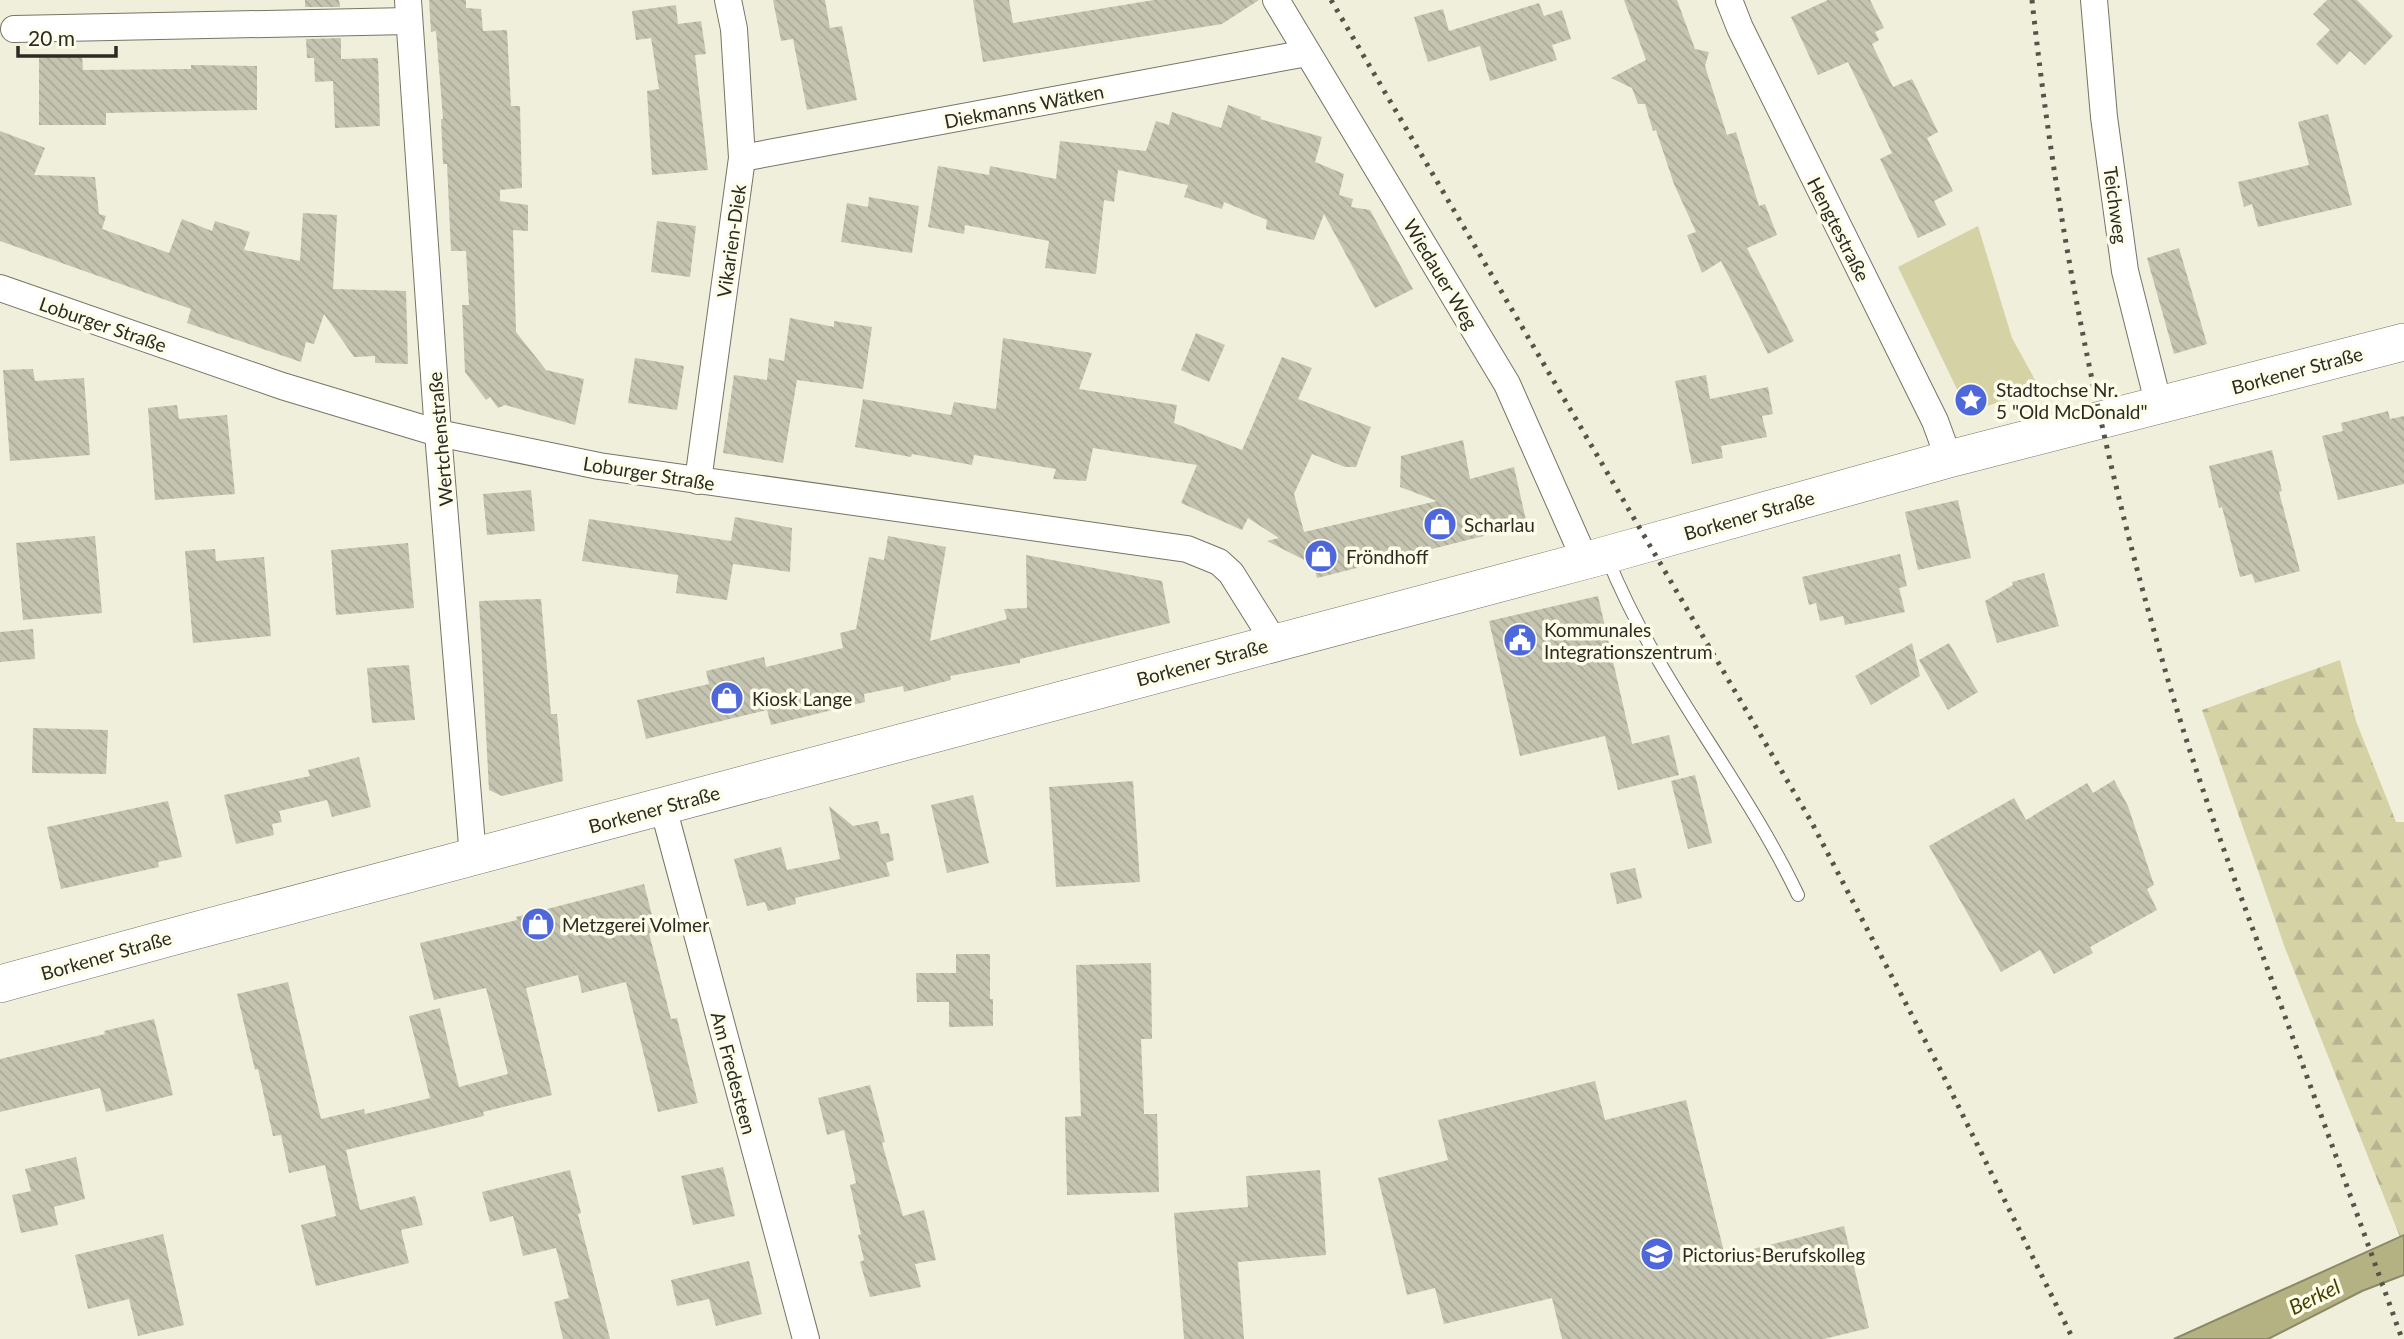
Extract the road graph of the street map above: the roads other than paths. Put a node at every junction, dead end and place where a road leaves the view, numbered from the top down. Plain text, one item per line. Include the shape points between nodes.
1 (728, 0) edge
2 (1276, 0) edge
3 (1729, 0) edge
4 (2094, 0) edge
5 (408, 11) edge
6 (14, 29) dead end
7 (1307, 53) junction
8 (742, 158) junction
9 (0, 288) edge
10 (2404, 342) edge
11 (2159, 406) junction
12 (438, 433) junction
13 (1949, 459) junction
14 (698, 481) junction
15 (1596, 557) junction
16 (1275, 643) junction
17 (663, 807) junction
18 (473, 857) junction
19 (1798, 895) dead end
20 (0, 985) edge
21 (806, 1339) edge

1 - 8 street, Vikarien-Diek
2 - 7 street, Wiedauer Weg
3 - 13 street, Hengtestraße via 1929,409
4 - 11 street, Teichweg via 2125,271
5 - 6 street, Wertchenstraße
5 - 12 street, Wertchenstraße
7 - 8 street, Diekmanns Wätken
7 - 15 street, Wiedauer Weg via 1507,384
8 - 14 street, Vikarien-Diek
9 - 12 street, Loburger Straße via 282,386
10 - 11 street, Borkener Straße
11 - 13 street, Borkener Straße
12 - 14 street, Loburger Straße
12 - 18 street, Wertchenstraße
13 - 15 street, Borkener Straße
14 - 16 street, Loburger Straße via 1187,549 1219,562 1231,573
15 - 16 street, Borkener Straße
15 - 19 lane via 1728,770
16 - 17 street, Borkener Straße
17 - 18 street, Borkener Straße
17 - 21 street, Am Fredesteen
18 - 20 street, Borkener Straße

